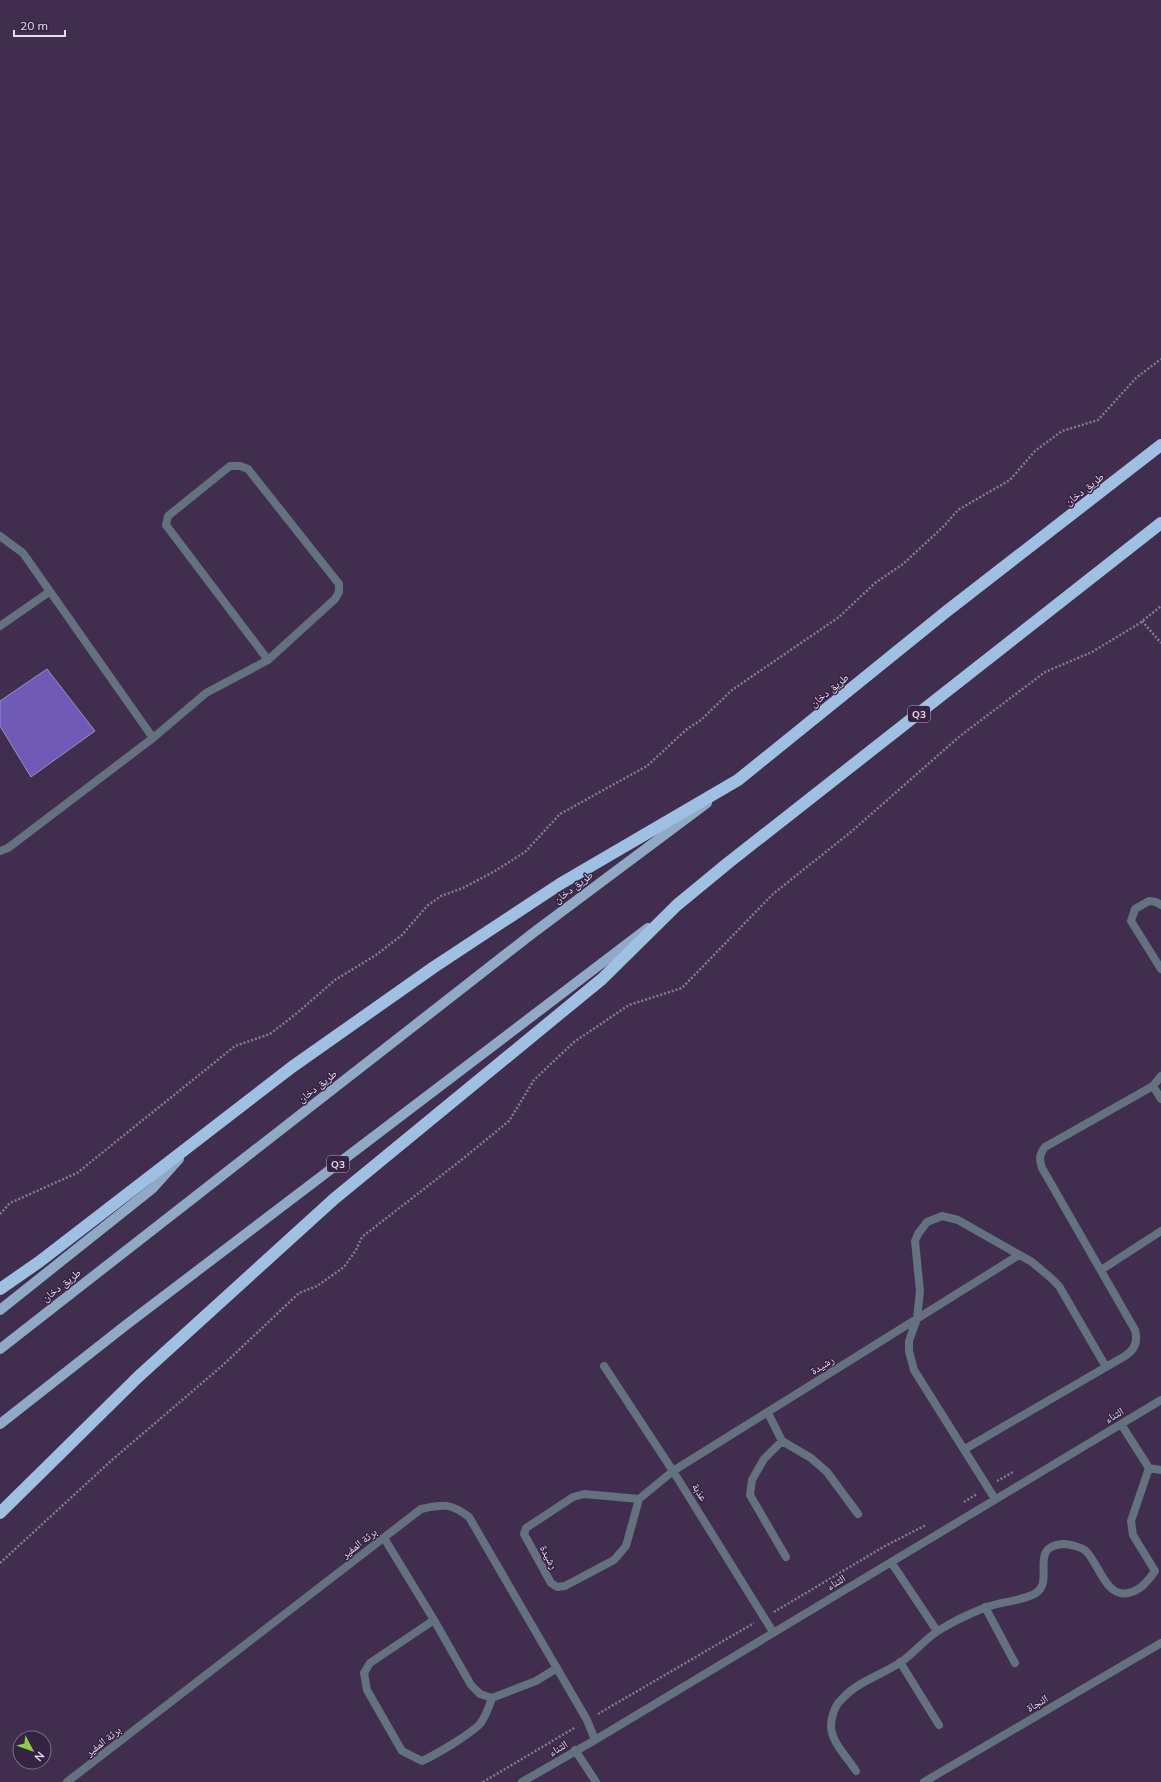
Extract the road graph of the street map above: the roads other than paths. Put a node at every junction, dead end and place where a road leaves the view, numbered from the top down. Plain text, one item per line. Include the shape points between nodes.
1 (1161, 445) edge
2 (1161, 524) edge
3 (0, 536) edge
4 (49, 592) junction
5 (0, 626) edge
6 (268, 660) junction
7 (153, 738) junction
8 (738, 780) junction
9 (0, 851) edge
10 (677, 905) junction
11 (1161, 905) edge
12 (1161, 969) edge
13 (1161, 1076) edge
14 (1153, 1086) junction
15 (1161, 1098) edge
16 (191, 1146) junction
17 (1161, 1231) edge
18 (1019, 1255) junction
19 (1101, 1270) junction
20 (0, 1289) edge
21 (0, 1310) edge
22 (917, 1319) junction
23 (0, 1349) edge
24 (604, 1366) dead end
25 (1106, 1367) junction
26 (1161, 1400) edge
27 (768, 1413) junction
28 (0, 1424) edge
29 (1121, 1424) junction
30 (782, 1441) junction
31 (965, 1449) junction
32 (1149, 1468) junction
33 (1161, 1470) edge
34 (673, 1471) junction
35 (639, 1499) junction
36 (995, 1499) junction
37 (0, 1513) edge
38 (858, 1514) dead end
39 (384, 1538) junction
40 (786, 1557) dead end
41 (891, 1562) junction
42 (1158, 1571) edge
43 (985, 1607) junction
44 (434, 1620) junction
45 (938, 1631) junction
46 (773, 1632) junction
47 (1161, 1643) edge
48 (900, 1662) junction
49 (1014, 1663) dead end
50 (557, 1668) junction
51 (492, 1698) junction
52 (939, 1725) dead end
53 (595, 1740) junction
54 (575, 1750) junction
55 (856, 1771) dead end
56 (67, 1782) edge
57 (522, 1782) edge
58 (596, 1782) edge
59 (924, 1782) edge

1 - 8 highway, طريق دخان via 947,611
2 - 10 highway, Q3
3 - 4 street via 23,553
4 - 5 street
4 - 7 street
6 - 6 street via 335,599 339,592 339,584 248,469 230,466 168,516 166,525
6 - 7 street via 206,694
7 - 9 street via 44,822
8 - 16 highway via 560,884 434,967 292,1067
8 - 23 main road, طريق دخان via 533,933
10 - 28 main road, Q3
10 - 37 highway via 602,979 328,1205 138,1377
11 - 12 street via 1149,901 1135,909 1131,921
13 - 14 street
14 - 15 street
14 - 19 street via 1045,1147 1040,1153 1042,1168
16 - 20 highway
16 - 21 main road via 153,1188
17 - 19 street
18 - 22 street, رشيدة
18 - 22 street via 954,1218 942,1216 927,1222 915,1241 920,1291
18 - 25 street via 1043,1270 1059,1286
19 - 25 street via 1137,1336 1130,1353
22 - 27 street, رشيدة
22 - 31 street via 909,1341 910,1361
24 - 34 street, عذبة
25 - 31 street
26 - 29 street, الثناء
27 - 30 street
27 - 34 street, رشيدة
29 - 32 street
29 - 36 street, الثناء
30 - 38 street via 811,1458 827,1472
30 - 40 street via 761,1464 752,1480 750,1495
31 - 36 street
32 - 33 street
32 - 42 street via 1131,1521 1133,1535
34 - 35 street, رشيدة
34 - 46 street, عذبة
35 - 35 street, رشيدة via 584,1494 573,1497 526,1528 524,1534 551,1583 557,1587 566,1586 614,1560 626,1546
36 - 41 street, الثناء
39 - 44 street
39 - 50 street, برثة المفير via 421,1509 446,1505 459,1509 469,1517
39 - 56 street, برثة المفير
41 - 45 street
41 - 46 street, الثناء
42 - 43 street via 1133,1592 1114,1592 1086,1551 1064,1544 1046,1551 1043,1557 1042,1584 1036,1593
43 - 45 street
43 - 49 street
44 - 51 street via 471,1685 480,1694
44 - 51 street via 370,1663 364,1673 367,1690 402,1751 422,1760 438,1754 479,1724 487,1714
45 - 48 street
46 - 53 street, الثناء
47 - 59 street, النجاة
48 - 52 street
48 - 55 street via 850,1691 835,1708 831,1726 835,1740
50 - 51 street via 536,1681
50 - 53 street, برثة المفير via 587,1720
53 - 54 street, الثناء
54 - 57 street, الثناء
54 - 58 street

